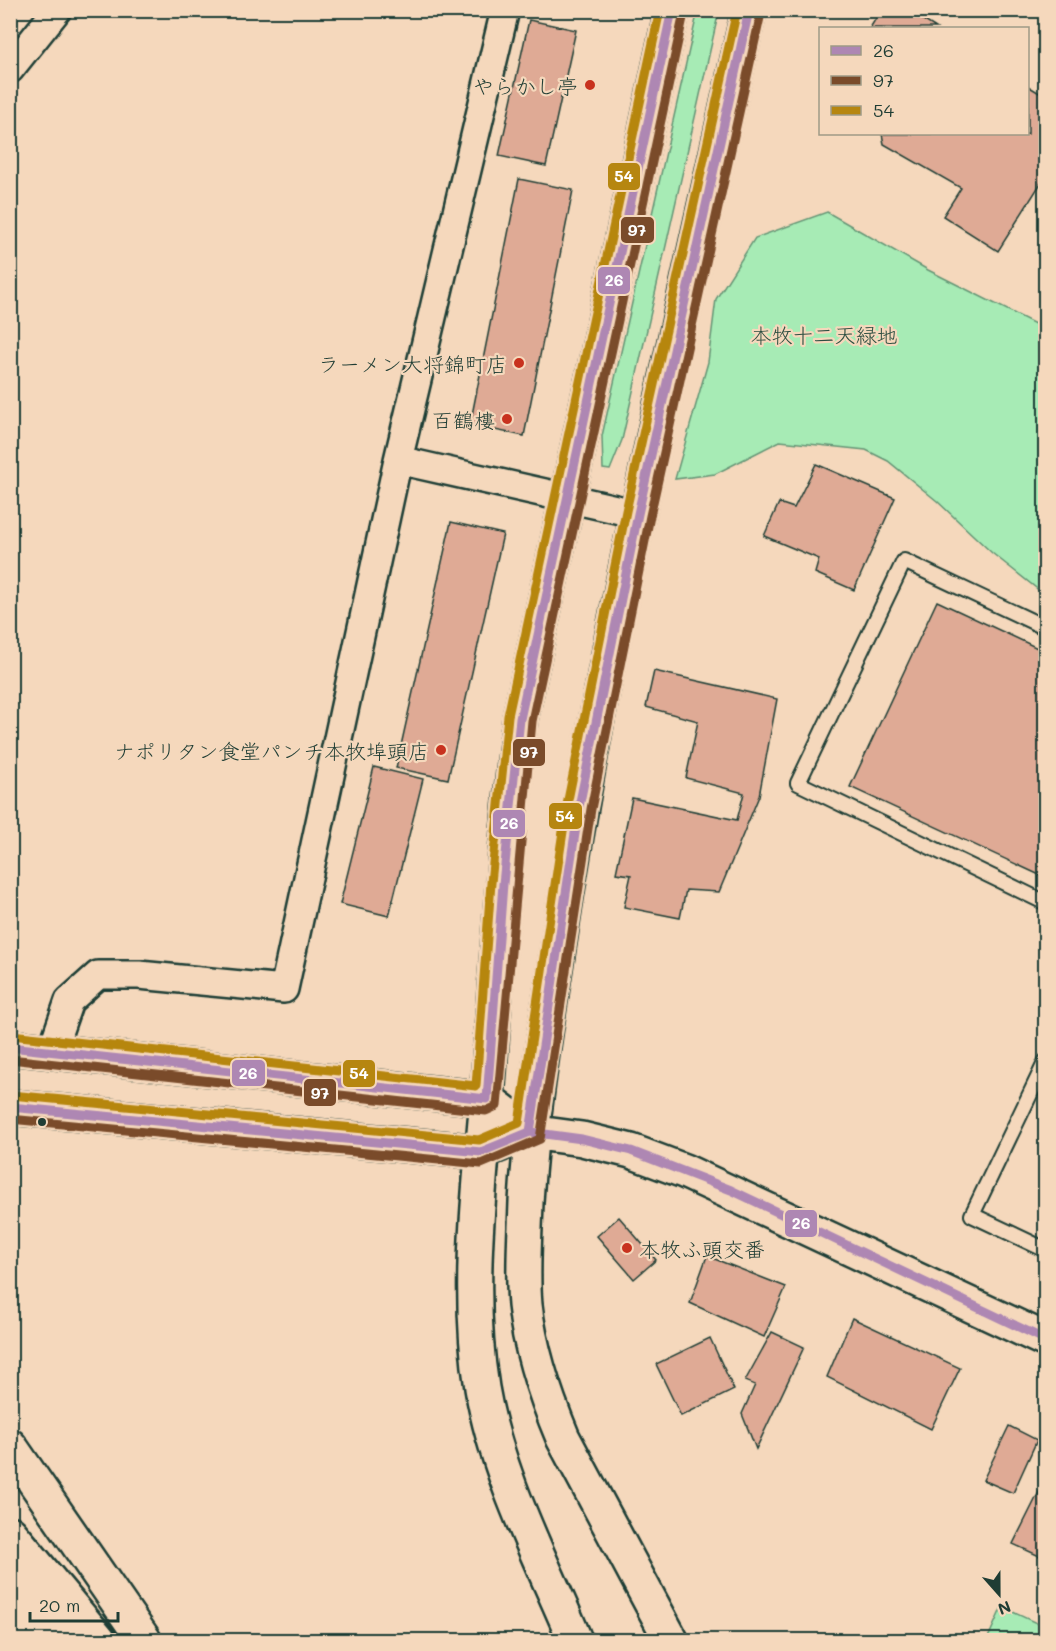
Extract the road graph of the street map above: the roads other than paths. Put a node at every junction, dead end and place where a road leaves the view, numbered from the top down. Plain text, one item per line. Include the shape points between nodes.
1 (57, 10) edge
2 (505, 10) edge
3 (672, 10) edge
4 (749, 10) edge
5 (10, 69) edge
6 (398, 460) junction
7 (567, 499) junction
8 (638, 514) junction
9 (1046, 628) edge
10 (1046, 903) edge
11 (10, 1047) edge
12 (51, 1053) junction
13 (1046, 1061) edge
14 (487, 1099) junction
15 (10, 1107) edge
16 (530, 1132) junction
17 (481, 1152) junction
18 (1046, 1250) edge
19 (1046, 1340) edge
20 (13, 1449) edge
21 (10, 1533) edge
22 (10, 1540) edge
23 (10, 1566) edge
24 (10, 1611) edge
25 (31, 1641) edge
26 (62, 1641) edge
27 (79, 1641) edge
28 (99, 1641) edge
29 (144, 1641) edge
30 (575, 1641) edge
31 (671, 1641) edge

1 - 5 street
2 - 6 street
3 - 7 main road
4 - 8 main road
6 - 7 street
6 - 12 street via 284,989 139,975 98,975 69,1001
7 - 8 street
7 - 14 main road via 520,719
8 - 16 main road via 579,807
9 - 10 lane via 904,561 798,783
11 - 12 main road
12 - 14 main road
13 - 18 lane via 972,1215
14 - 16 main road
14 - 17 main road
15 - 17 main road
16 - 17 main road
16 - 19 main road via 631,1151 684,1171
16 - 31 main road via 525,1306 540,1378 563,1438
17 - 30 main road via 475,1323 482,1389 507,1479
20 - 29 main road
21 - 28 main road
22 - 27 main road
23 - 26 main road
24 - 25 main road

